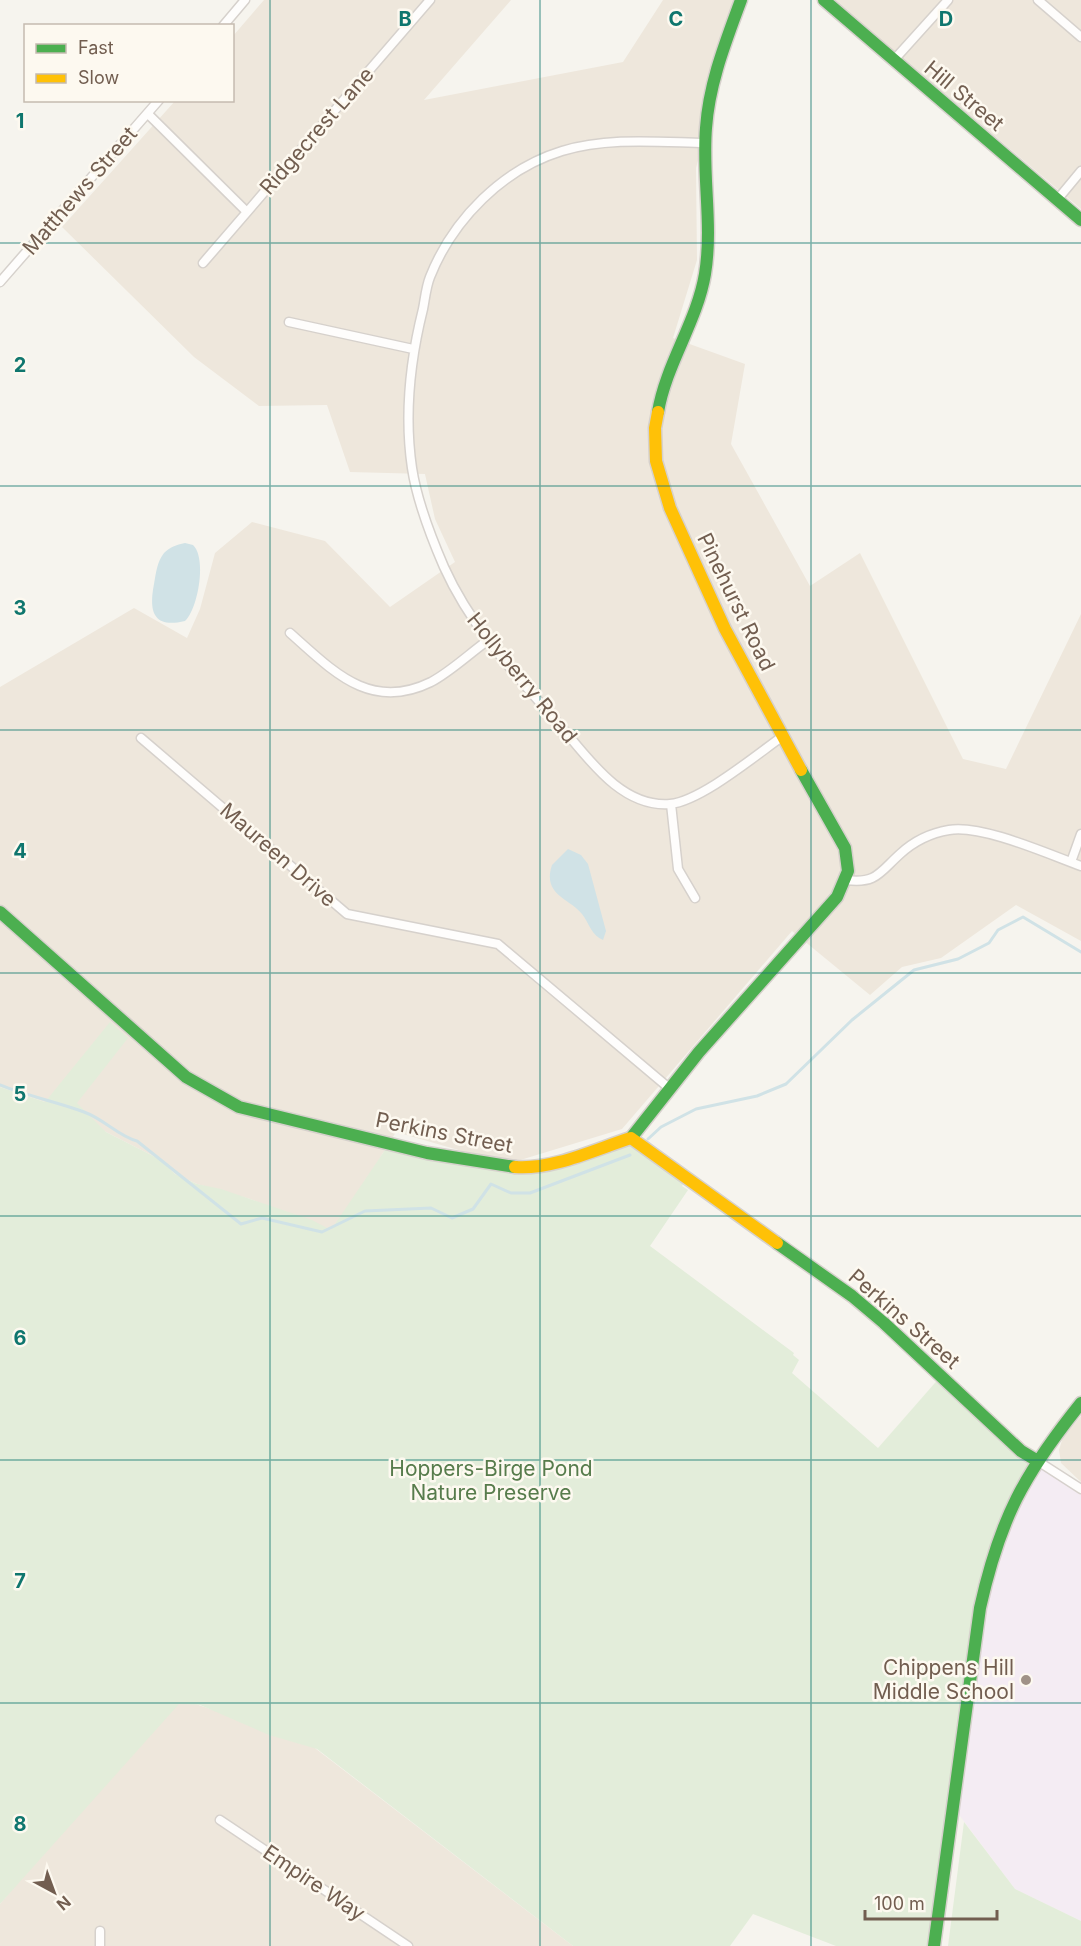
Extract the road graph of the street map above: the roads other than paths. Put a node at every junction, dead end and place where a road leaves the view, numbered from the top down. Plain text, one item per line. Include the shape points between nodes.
1 (245, 0) edge
2 (430, 0) edge
3 (741, 0) edge
4 (824, 0) edge
5 (948, 0) edge
6 (1038, 0) edge
7 (225, 24) edge
8 (1081, 37) edge
9 (893, 61) junction
10 (157, 102) edge
11 (148, 114) junction
12 (705, 143) junction
13 (1081, 171) edge
14 (1057, 200) junction
15 (247, 212) junction
16 (1081, 220) edge
17 (203, 263) dead end
18 (0, 282) edge
19 (289, 322) dead end
20 (413, 350) junction
21 (290, 633) dead end
22 (487, 641) junction
23 (783, 736) junction
24 (141, 738) dead end
25 (671, 804) junction
26 (1081, 834) edge
27 (1071, 862) junction
28 (1081, 866) edge
29 (846, 880) junction
30 (695, 898) dead end
31 (0, 912) edge
32 (669, 1088) junction
33 (631, 1138) junction
34 (1081, 1403) edge
35 (1036, 1460) junction
36 (1081, 1489) edge
37 (220, 1820) dead end
38 (100, 1931) dead end
39 (100, 1946) edge
40 (408, 1946) edge
41 (934, 1946) edge

1 - 7 street
2 - 15 street, Ridgecrest Lane
3 - 12 street, Pinehurst Road via 715,76
4 - 9 street, Hill Street
5 - 9 street
6 - 8 street
9 - 14 street, Hill Street
10 - 11 street, Matthews Street
11 - 15 street
11 - 18 street, Matthews Street
12 - 20 street, Hollyberry Road via 632,142 573,148 529,165 493,189 460,224 430,277
12 - 23 street, Pinehurst Road via 705,273 697,309 662,392 655,427 655,458 667,502 710,601
13 - 14 street
14 - 16 street, Hill Street
15 - 17 street, Ridgecrest Lane
19 - 20 street
20 - 22 street, Hollyberry Road via 408,406 412,468 444,567
21 - 22 street via 353,685 389,694 431,682
22 - 25 street, Hollyberry Road via 600,772 624,792 647,801
23 - 25 street via 715,785
23 - 29 street, Pinehurst Road via 845,848
24 - 32 street, Maureen Drive via 347,914 498,944
25 - 30 street via 678,869
26 - 27 street
27 - 28 street
27 - 29 street via 980,832 950,830 900,853 878,877 862,882
29 - 32 street via 837,897
31 - 33 street, Perkins Street via 186,1077 239,1107 427,1153 527,1168
32 - 33 street
33 - 35 street, Perkins Street via 852,1296 1021,1451
34 - 35 street
35 - 36 street, Perkins Street
35 - 41 street via 1004,1521 982,1599
37 - 40 street, Empire Way
38 - 39 street

